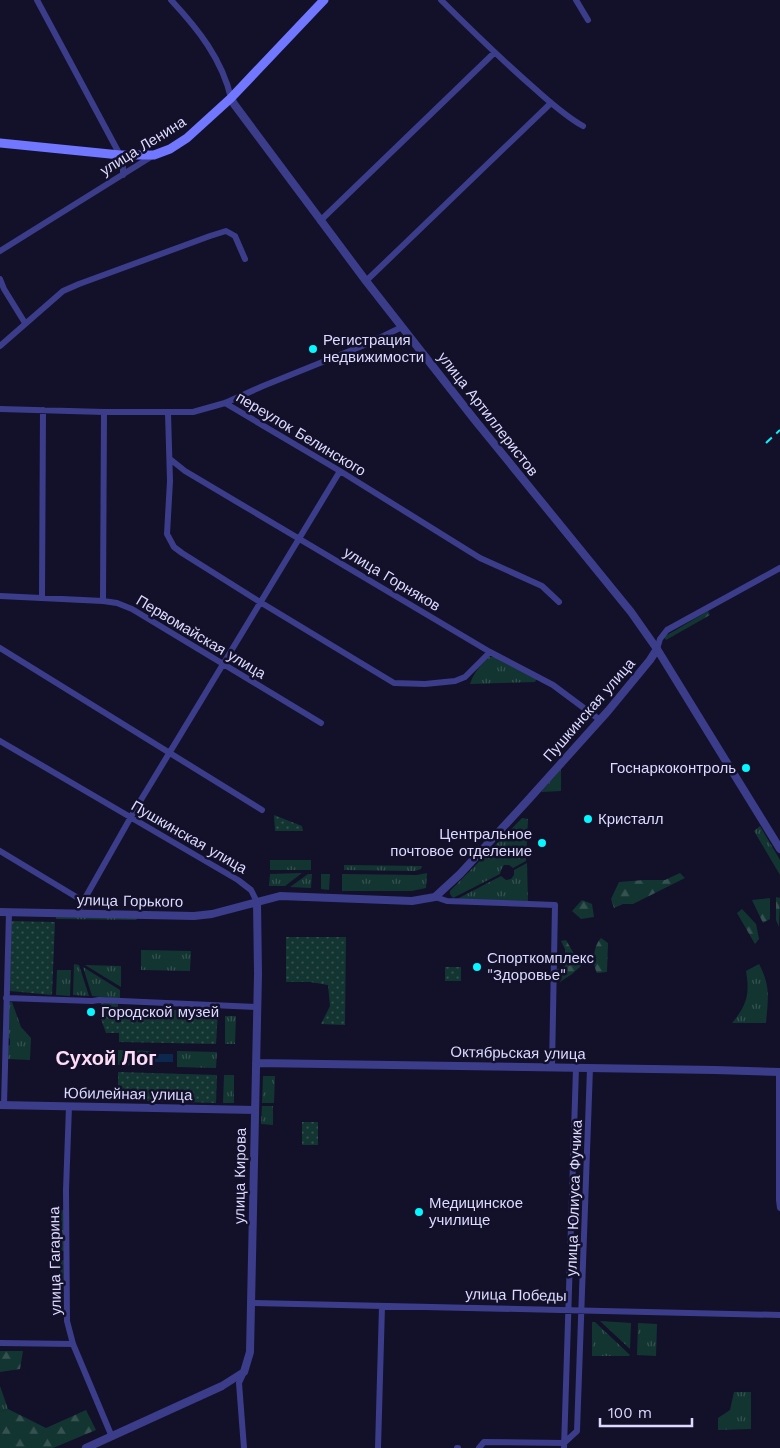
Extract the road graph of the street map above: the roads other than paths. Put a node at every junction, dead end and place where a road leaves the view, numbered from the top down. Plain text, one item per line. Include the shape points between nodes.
1 (37, 0) edge
2 (171, 0) edge
3 (324, 0) edge
4 (441, 0) edge
5 (576, 0) edge
6 (588, 20) dead end
7 (494, 53) junction
8 (231, 98) junction
9 (551, 103) junction
10 (583, 126) dead end
11 (0, 142) edge
12 (154, 155) junction
13 (120, 156) junction
14 (123, 175) junction
15 (320, 221) junction
16 (0, 251) edge
17 (245, 258) dead end
18 (0, 279) edge
19 (366, 281) junction
20 (25, 323) junction
21 (402, 327) junction
22 (0, 346) edge
23 (225, 403) junction
24 (0, 409) edge
25 (43, 410) junction
26 (104, 412) junction
27 (168, 413) junction
28 (170, 460) junction
29 (340, 472) junction
30 (301, 538) junction
31 (780, 568) edge
32 (0, 596) edge
33 (42, 597) junction
34 (103, 600) junction
35 (260, 602) junction
36 (559, 602) dead end
37 (0, 648) edge
38 (657, 649) junction
39 (490, 652) junction
40 (223, 664) junction
41 (600, 720) junction
42 (321, 723) dead end
43 (0, 741) edge
44 (170, 753) junction
45 (262, 810) dead end
46 (130, 818) junction
47 (780, 849) edge
48 (0, 850) edge
49 (435, 897) junction
50 (83, 901) junction
51 (257, 902) junction
52 (4, 912) edge
53 (76, 914) junction
54 (6, 998) junction
55 (258, 1008) junction
56 (256, 1063) junction
57 (552, 1067) junction
58 (576, 1068) junction
59 (590, 1068) junction
60 (780, 1072) edge
61 (2, 1105) edge
62 (69, 1106) junction
63 (256, 1110) junction
64 (780, 1208) edge
65 (251, 1303) junction
66 (382, 1306) junction
67 (569, 1310) junction
68 (582, 1311) junction
69 (780, 1315) edge
70 (0, 1343) edge
71 (73, 1344) junction
72 (244, 1372) junction
73 (112, 1437) junction
74 (564, 1446) edge
75 (86, 1448) edge
76 (244, 1448) edge
77 (378, 1448) edge
78 (478, 1448) edge

1 - 13 street
2 - 8 street, улица Артиллеристов via 206,42 227,81
3 - 8 main road, улица Ленина
4 - 7 street
5 - 6 street
7 - 9 street
7 - 15 street
8 - 12 main road, улица Ленина via 188,138
8 - 15 street, улица Артиллеристов
9 - 10 street
9 - 19 street
11 - 13 main road
12 - 13 main road
12 - 14 street, улица Ленина
13 - 14 street
14 - 16 street, улица Ленина
15 - 19 street, улица Артиллеристов
17 - 20 street via 235,236 226,231 63,291
18 - 20 street
19 - 21 street, улица Артиллеристов
20 - 22 street
21 - 23 street
21 - 38 street, улица Артиллеристов via 631,612
23 - 27 street, переулок Белинского via 193,412
23 - 29 street, переулок Белинского
24 - 25 street, переулок Белинского
25 - 26 street, переулок Белинского
25 - 33 street
26 - 27 street, переулок Белинского
26 - 34 street
27 - 28 street
28 - 30 street, улица Горняков
28 - 35 street via 167,534 174,547
29 - 30 street
29 - 36 street, переулок Белинского via 480,558 542,586
30 - 35 street
30 - 39 street, улица Горняков
31 - 38 street, Пушкинская улица via 667,630
32 - 33 street, Первомайская улица
33 - 34 street, Первомайская улица
34 - 40 street, Первомайская улица via 132,609
35 - 39 street via 394,683 455,681 465,677
35 - 40 street
37 - 44 street
38 - 41 street, Пушкинская улица
38 - 47 street, улица Артиллеристов
39 - 41 street, улица Горняков via 554,685
40 - 42 street, Первомайская улица
40 - 44 street
41 - 49 street, Пушкинская улица via 460,874
43 - 46 street, Пушкинская улица
44 - 45 street
44 - 46 street
46 - 50 street
46 - 51 street, Пушкинская улица via 238,880 251,890
48 - 50 street
49 - 51 street via 412,901 280,896
49 - 57 street via 447,901 555,905
50 - 53 street
51 - 53 street, улица Горького via 194,916
51 - 55 street, улица Кирова
52 - 53 street, улица Горького
52 - 54 street
54 - 55 street
54 - 61 street
55 - 56 street, улица Кирова
56 - 57 street, Октябрьская улица
56 - 63 street, улица Кирова
57 - 58 street, Октябрьская улица
58 - 59 street, Октябрьская улица
58 - 67 street, улица Юлиуса Фучика
59 - 60 street, Октябрьская улица
59 - 68 street, улица Юлиуса Фучика
60 - 64 street
61 - 62 street, Юбилейная улица
62 - 63 street, Юбилейная улица
62 - 71 street, улица Гагарина via 66,1308
63 - 65 street, улица Кирова
65 - 66 street, улица Победы
65 - 72 street, улица Кирова via 250,1352
66 - 67 street, улица Победы
66 - 77 street
67 - 68 street, улица Победы
67 - 74 street, улица Юлиуса Фучика
68 - 69 street, улица Победы
68 - 74 street, улица Юлиуса Фучика via 577,1431
70 - 71 street
71 - 73 street, улица Гагарина
72 - 73 street via 216,1390
72 - 76 street, улица Кирова via 239,1383
73 - 75 street
74 - 78 street via 484,1442

